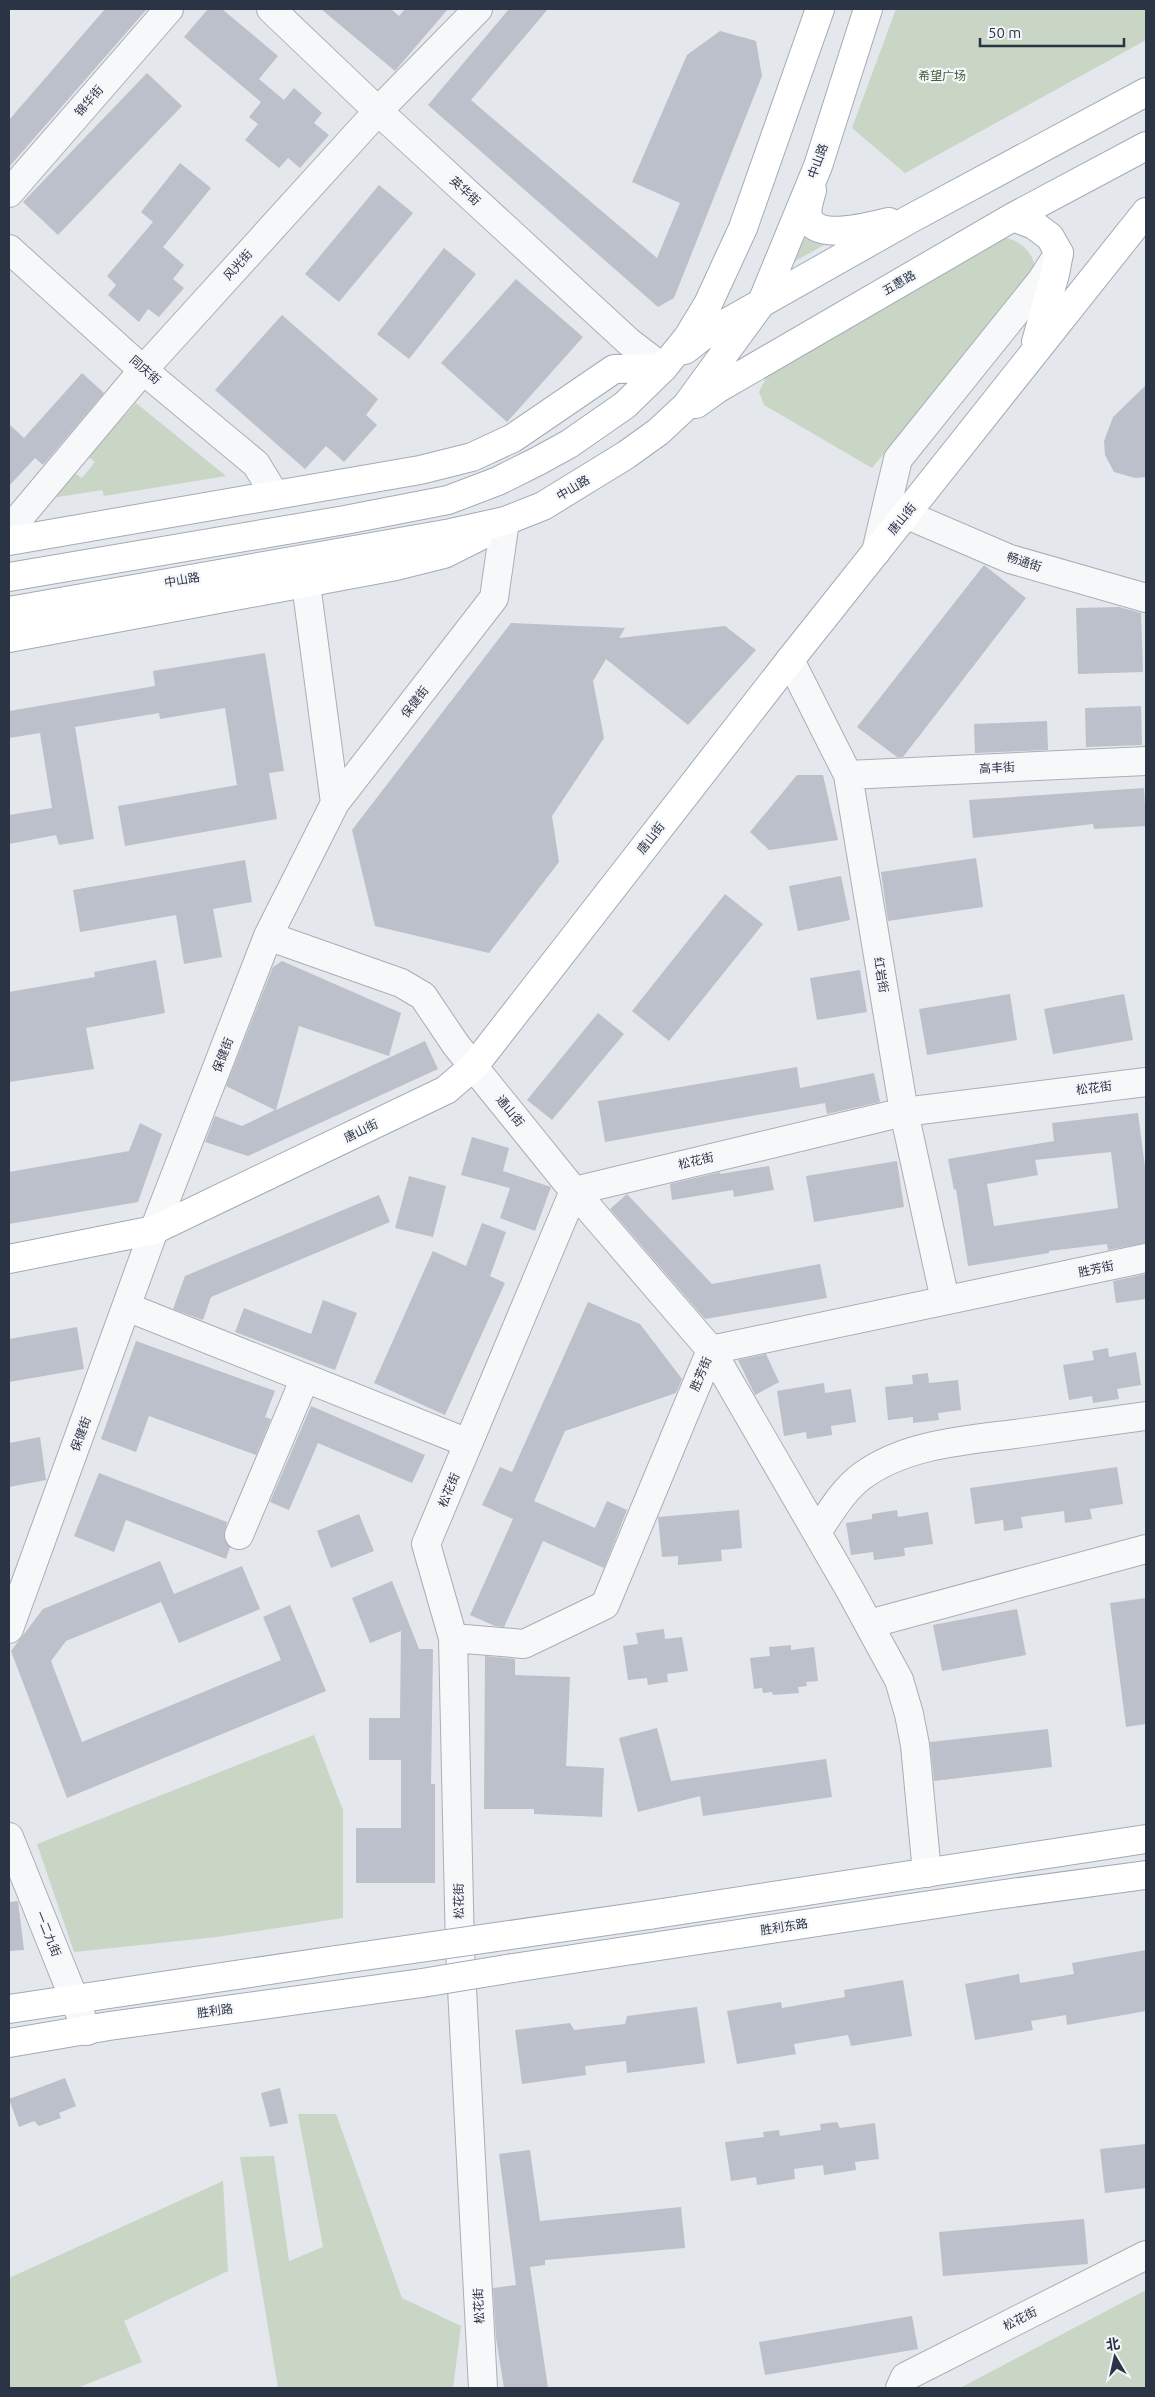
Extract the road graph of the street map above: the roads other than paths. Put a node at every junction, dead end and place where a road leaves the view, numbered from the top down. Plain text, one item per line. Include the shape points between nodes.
1 (169, 9) edge
2 (271, 9) edge
3 (478, 9) edge
4 (868, 9) edge
5 (818, 11) edge
6 (1146, 92) edge
7 (378, 111) junction
8 (1146, 146) edge
9 (818, 166) junction
10 (9, 192) edge
11 (1146, 212) edge
12 (1012, 217) junction
13 (910, 219) junction
14 (9, 249) edge
15 (1059, 253) junction
16 (762, 302) junction
17 (1032, 353) junction
18 (663, 368) junction
19 (143, 370) junction
20 (658, 432) junction
21 (275, 495) junction
22 (906, 514) junction
23 (505, 521) junction
24 (9, 530) edge
25 (9, 541) edge
26 (876, 552) junction
27 (305, 572) junction
28 (9, 577) edge
29 (1146, 598) edge
30 (9, 611) edge
31 (9, 638) edge
32 (790, 660) junction
33 (1146, 761) edge
34 (848, 775) junction
35 (335, 803) junction
36 (268, 936) junction
37 (474, 1066) junction
38 (1146, 1082) edge
39 (904, 1112) junction
40 (574, 1191) junction
41 (154, 1230) junction
42 (1146, 1258) edge
43 (9, 1259) edge
44 (945, 1300) junction
45 (127, 1307) junction
46 (710, 1350) junction
47 (305, 1378) junction
48 (1146, 1416) edge
49 (468, 1443) junction
50 (817, 1532) junction
51 (239, 1535) dead end
52 (1146, 1549) edge
53 (869, 1624) junction
54 (9, 1630) edge
55 (453, 1638) junction
56 (9, 1837) edge
57 (1146, 1839) edge
58 (928, 1873) junction
59 (1146, 1875) edge
60 (422, 1983) joint
61 (74, 1998) junction
62 (9, 2009) edge
63 (86, 2030) junction
64 (9, 2043) edge
65 (1146, 2255) edge
66 (483, 2388) edge
67 (900, 2388) edge

1 - 10 street, 锦华街
2 - 7 street, 英华街
3 - 7 street, 风光街
4 - 9 main road, 中山路
5 - 18 main road via 743,228 708,304 688,337
6 - 13 main road
7 - 18 street, 英华街 via 629,342
7 - 19 street, 风光街
8 - 12 main road, 五惠路
9 - 13 main road via 808,205 808,218 816,227 829,231 849,230
9 - 16 main road, 中山路
11 - 17 main road, 唐山街
12 - 15 main road via 1050,236
12 - 20 main road, 五惠路 via 717,389
13 - 16 main road
14 - 19 street, 同庆街
15 - 17 main road
15 - 26 street via 898,458
16 - 18 main road via 703,336
16 - 20 main road, 中山路 via 686,406
17 - 22 main road, 唐山街
18 - 21 main road via 614,369 535,425 472,456 420,470
18 - 28 main road via 625,405 569,444 498,481 448,500
19 - 21 street, 同庆街 via 256,464
19 - 24 street, 风光街
20 - 23 main road, 中山路 via 543,506
21 - 25 main road
22 - 26 main road, 唐山街
22 - 29 street, 畅通街 via 1010,559
23 - 27 main road, 中山路
23 - 35 street, 保健街 via 494,598
26 - 32 main road, 唐山街
27 - 30 main road, 中山路
27 - 31 main road
27 - 35 street
32 - 34 street, 红岩街
32 - 37 main road, 唐山街
33 - 34 street, 高丰街
34 - 39 street, 红岩街
35 - 36 street, 保健街
36 - 37 street, 通山街 via 401,983 423,996
36 - 41 street, 保健街
37 - 40 street, 通山街
37 - 41 main road, 唐山街 via 446,1090
38 - 39 street, 松花街
39 - 40 street, 松花街
39 - 44 street, 红岩街
40 - 46 street, 通山街
40 - 49 street, 松花街
41 - 43 main road, 唐山街
41 - 45 street, 保健街
42 - 44 street, 胜芳街
44 - 46 street, 胜芳街
45 - 47 street
45 - 54 street, 保健街
46 - 50 street, 通山街
46 - 55 street, 胜芳街 via 605,1605 524,1644
47 - 49 street
47 - 51 street
48 - 50 street via 976,1439 907,1453 862,1476 847,1490
49 - 55 street, 松花街 via 426,1544
50 - 53 street, 通山街
52 - 53 street
53 - 58 street, 通山街 via 899,1680 909,1714
55 - 66 street, 松花街 via 460,1950
56 - 61 street, 一二九街
57 - 58 main road
58 - 61 main road, bridge
59 - 60 main road, 胜利东路, bridge
60 - 63 main road, 胜利路
61 - 62 main road
61 - 63 street, 一二九街
63 - 64 main road, 胜利路
65 - 67 street, 松花街 via 905,2377

